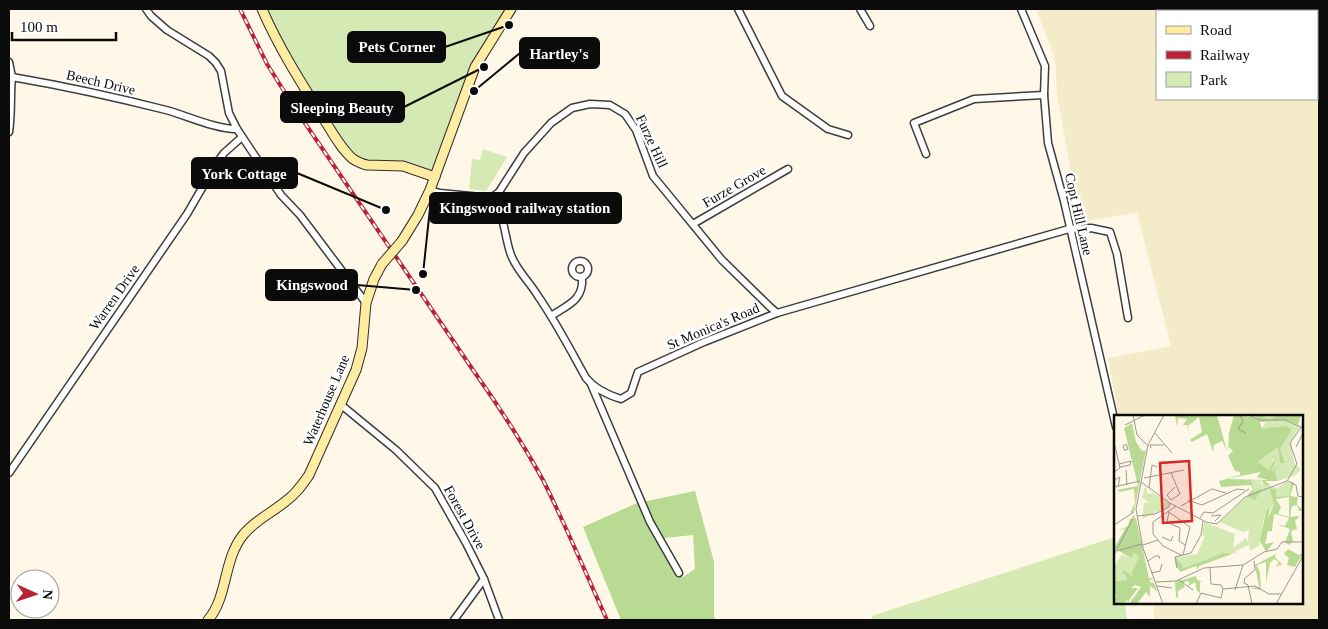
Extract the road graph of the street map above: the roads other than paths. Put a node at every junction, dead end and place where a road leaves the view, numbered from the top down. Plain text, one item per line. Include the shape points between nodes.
1 (146, 9) edge
2 (262, 9) edge
3 (512, 9) edge
4 (738, 9) edge
5 (860, 9) edge
6 (1021, 9) edge
7 (870, 26) dead end
8 (9, 62) edge
9 (12, 77) junction
10 (1044, 95) junction
11 (237, 129) junction
12 (9, 132) edge
13 (848, 135) dead end
14 (242, 137) junction
15 (926, 154) dead end
16 (788, 169) dead end
17 (435, 177) junction
18 (430, 190) junction
19 (491, 198) junction
20 (693, 224) junction
21 (1069, 229) junction
22 (582, 277) dead end
23 (366, 303) junction
24 (777, 313) junction
25 (551, 316) junction
26 (1128, 318) dead end
27 (591, 384) junction
28 (340, 404) junction
29 (1114, 418) edge
30 (9, 473) edge
31 (679, 573) dead end
32 (484, 579) junction
33 (208, 620) edge
34 (454, 620) edge
35 (499, 620) edge

1 - 11 street via 167,30 216,63 222,71 229,113
2 - 17 main road via 307,92 353,158 367,165 409,167
3 - 17 main road, Waterhouse Lane via 476,67
4 - 13 street via 782,96 828,129
5 - 7 street
6 - 10 street, Copt Hill Lane via 1045,66
8 - 9 street
9 - 11 street, Beech Drive via 86,90
9 - 12 street
10 - 15 street via 974,99 914,123
10 - 21 street, Copt Hill Lane via 1048,143
11 - 14 street
14 - 23 street via 282,195
14 - 30 street, Warren Drive via 216,164 186,214
16 - 20 street, Furze Grove
17 - 18 main road, Waterhouse Lane
18 - 19 street
18 - 23 main road, Waterhouse Lane, bridge via 402,241 382,264
19 - 20 street, Furze Hill via 551,123 572,108 590,104 610,105 625,114 636,130 653,176
19 - 25 street, St Monica's Road via 500,212 514,264
20 - 24 street, Furze Hill via 722,260
21 - 24 street, St Monica's Road
21 - 26 street, St Monica's Road via 1091,228 1110,232
21 - 29 street, Copt Hill Lane
22 - 25 street via 577,298
23 - 28 main road, Waterhouse Lane via 362,348
24 - 27 street, St Monica's Road via 638,372 631,393 621,399
25 - 27 street, St Monica's Road
27 - 31 street via 650,522
28 - 32 street, Forest Drive via 396,450 435,488
28 - 33 main road, Waterhouse Lane via 309,475 300,488 286,502 260,518 236,546 217,606
32 - 34 street
32 - 35 street, Forest Drive

